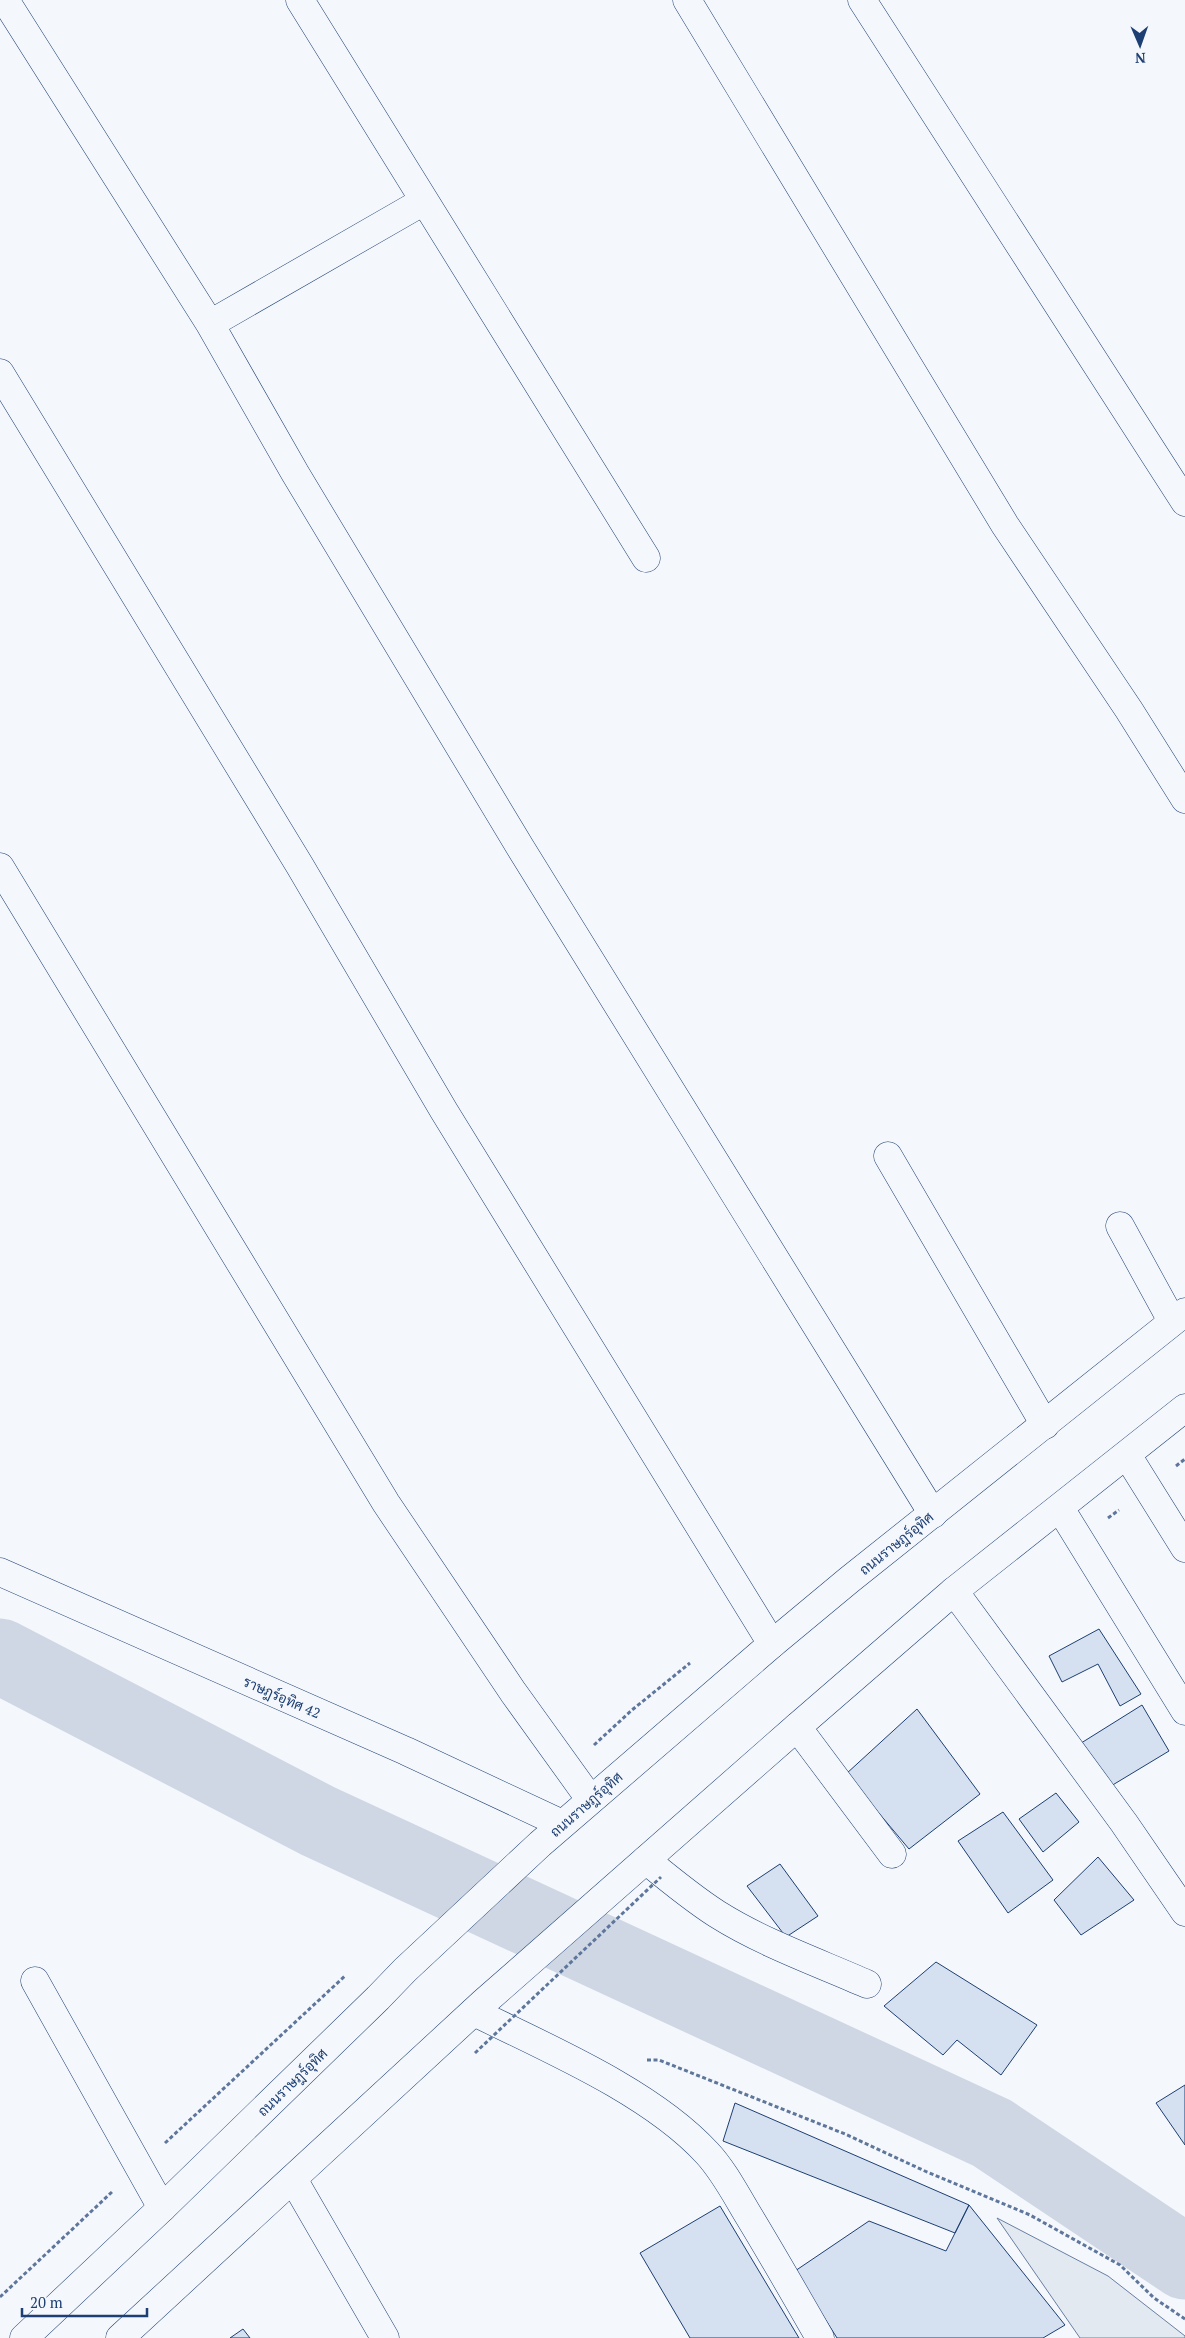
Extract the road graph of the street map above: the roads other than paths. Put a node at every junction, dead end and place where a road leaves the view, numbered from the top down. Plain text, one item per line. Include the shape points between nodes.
1 (5, 0) edge
2 (300, 0) edge
3 (687, 0) edge
4 (862, 0) edge
5 (424, 201) junction
6 (210, 324) junction
7 (0, 373) edge
8 (1185, 502) edge
9 (646, 558) dead end
10 (1185, 800) edge
11 (0, 867) edge
12 (888, 1156) dead end
13 (1120, 1226) dead end
14 (1179, 1316) edge
15 (1185, 1408) edge
16 (1045, 1425) junction
17 (1127, 1455) junction
18 (1060, 1508) junction
19 (933, 1514) junction
20 (1185, 1548) edge
21 (0, 1572) edge
22 (954, 1591) junction
23 (772, 1644) junction
24 (1185, 1710) edge
25 (797, 1728) junction
26 (590, 1799) junction
27 (562, 1824) junction
28 (892, 1854) dead end
29 (654, 1869) junction
30 (1185, 1912) edge
31 (35, 1980) dead end
32 (867, 1984) dead end
33 (478, 2007) junction
34 (293, 2179) junction
35 (162, 2208) junction
36 (24, 2338) edge
37 (120, 2338) edge
38 (385, 2338) edge
39 (820, 2338) edge

1 - 6 street
2 - 5 street
3 - 10 street via 1004,525 1129,710
4 - 8 street
5 - 6 street
5 - 9 street
6 - 19 street via 295,473 520,847
7 - 23 street via 300,866 449,1119
11 - 26 street via 386,1503 513,1692
12 - 16 street
13 - 14 street
14 - 16 street, ถนนราษฎร์อุทิศ
15 - 17 street
16 - 19 street, ถนนราษฎร์อุทิศ
17 - 18 street
17 - 20 street
18 - 22 street
18 - 24 street
19 - 23 street, ถนนราษฎร์อุทิศ
21 - 27 street, ราษฎร์อุทิศ 42
22 - 25 street
22 - 30 street
23 - 26 street, ถนนราษฎร์อุทิศ
25 - 28 street
25 - 29 street
26 - 27 street, ถนนราษฎร์อุทิศ
27 - 35 street, ถนนราษฎร์อุทิศ via 404,1970
29 - 32 street via 718,1914 775,1944
29 - 33 street via 626,1878
31 - 35 street
33 - 34 street
33 - 39 street via 632,2094 667,2118 707,2153 781,2268
34 - 37 street
34 - 38 street
35 - 36 street, ถนนราษฎร์อุทิศ

